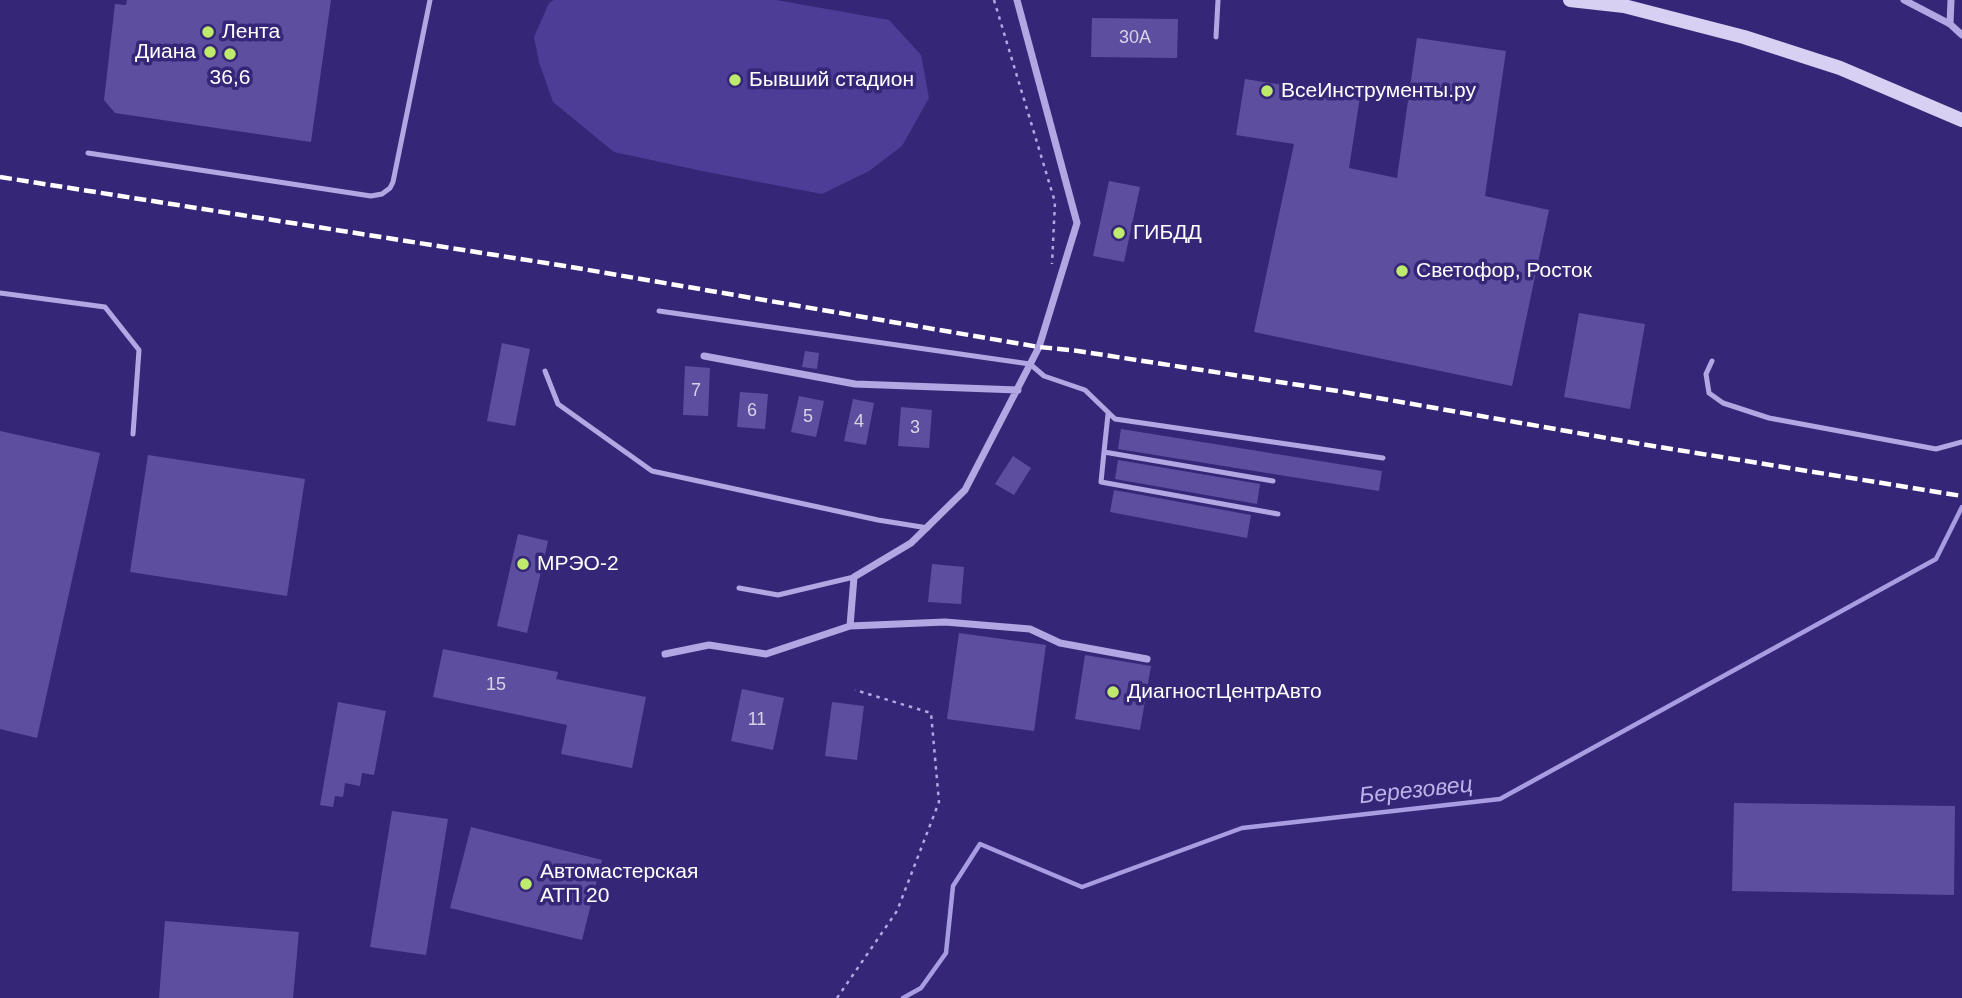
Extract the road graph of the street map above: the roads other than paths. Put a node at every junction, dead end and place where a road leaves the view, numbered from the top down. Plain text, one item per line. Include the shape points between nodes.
1 (430, 0) edge
2 (1017, 0) edge
3 (1218, 0) edge
4 (1570, 0) edge
5 (1904, 0) edge
6 (1951, 0) edge
7 (1950, 24) junction
8 (1962, 35) edge
9 (1216, 37) dead end
10 (1962, 120) edge
11 (88, 153) dead end
12 (0, 293) edge
13 (659, 311) dead end
14 (705, 356) dead end
15 (1712, 361) dead end
16 (1031, 364) junction
17 (545, 371) dead end
18 (1018, 390) junction
19 (1108, 414) junction
20 (133, 434) dead end
21 (1962, 442) edge
22 (1104, 452) junction
23 (1383, 458) dead end
24 (1273, 481) dead end
25 (1278, 514) dead end
26 (928, 528) junction
27 (854, 577) junction
28 (739, 588) dead end
29 (850, 626) junction
30 (665, 654) dead end
31 (1147, 659) dead end

1 - 11 lane via 393,182 382,194 371,196
2 - 16 street via 1077,223
3 - 9 lane
4 - 10 main road via 1624,6 1744,37 1840,68
5 - 7 street
6 - 7 street
7 - 8 street
12 - 20 lane via 105,307 138,350
13 - 16 lane
14 - 18 street via 855,384
15 - 21 lane via 1706,374 1709,393 1723,403 1769,418 1936,449
16 - 18 street
16 - 19 lane via 1044,376 1085,390
17 - 26 lane via 558,404 652,471
18 - 26 street via 965,490
19 - 22 lane
19 - 23 lane via 1115,419
22 - 24 lane
22 - 25 lane via 1101,482
26 - 27 street
27 - 28 lane via 778,595
27 - 29 street
29 - 30 street via 766,654 709,645
29 - 31 street via 945,622 1030,629 1060,643

